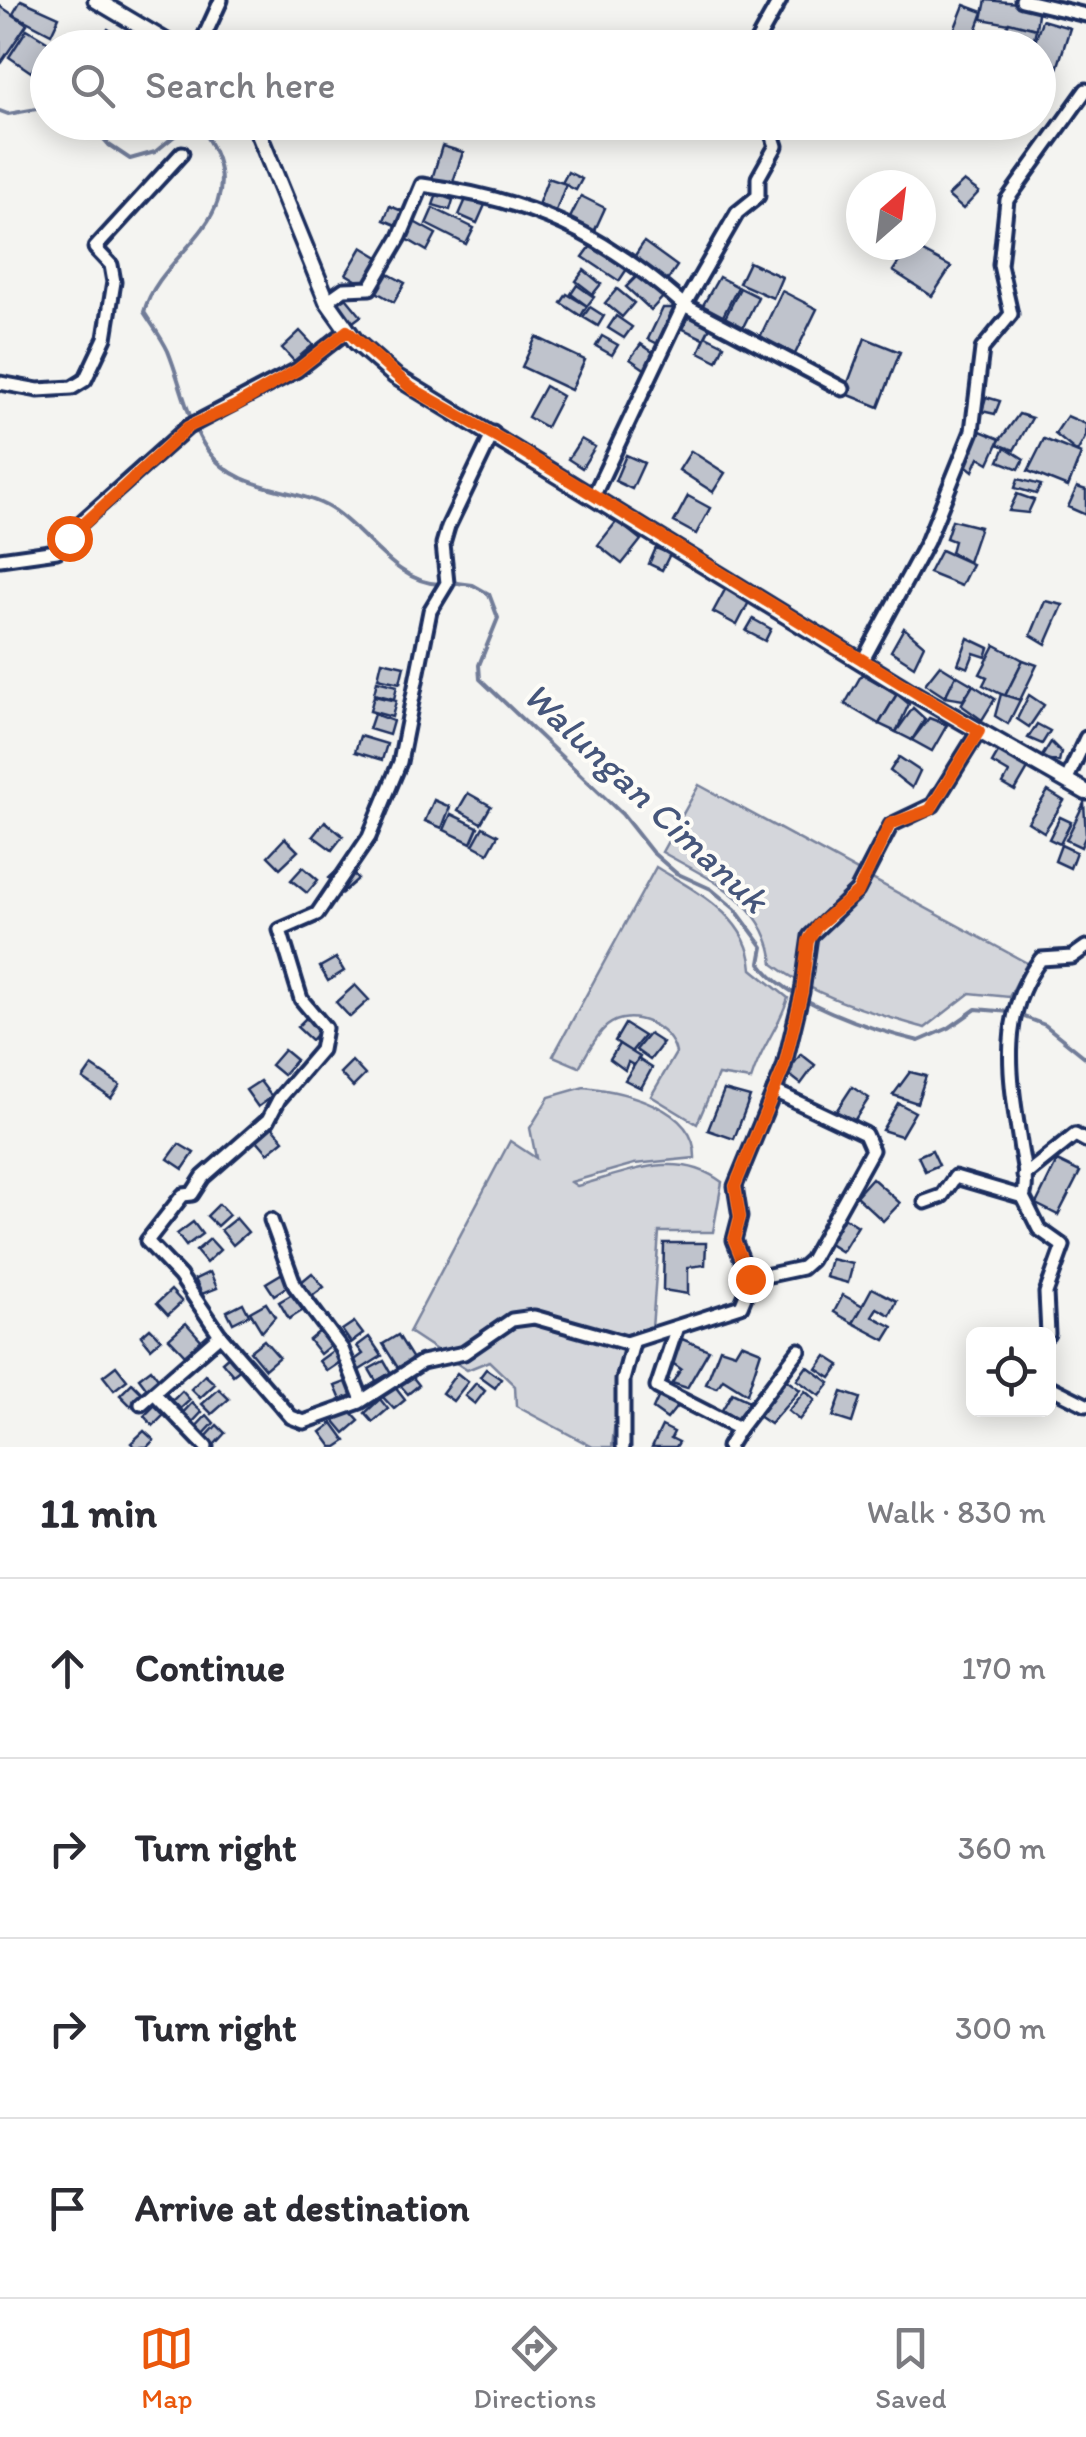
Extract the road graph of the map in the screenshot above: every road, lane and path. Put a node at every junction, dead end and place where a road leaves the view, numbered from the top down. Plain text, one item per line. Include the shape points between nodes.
1 (96, 0) edge
2 (221, 0) edge
3 (780, 0) edge
4 (1022, 0) edge
5 (1086, 15) edge
6 (147, 30) edge
7 (208, 30) edge
8 (763, 30) edge
9 (1086, 90) edge
10 (1056, 132) edge
11 (261, 140) edge
12 (772, 140) edge
13 (1050, 140) edge
14 (182, 153) dead end
15 (327, 302) junction
16 (684, 306) junction
17 (347, 331) junction
18 (0, 383) edge
19 (843, 389) dead end
20 (493, 434) junction
21 (594, 496) junction
22 (0, 558) edge
23 (862, 662) junction
24 (979, 731) junction
25 (1086, 738) edge
26 (1066, 780) junction
27 (1086, 792) edge
28 (1086, 948) edge
29 (774, 1091) junction
30 (1086, 1140) edge
31 (1024, 1176) junction
32 (1018, 1196) junction
33 (924, 1202) dead end
34 (270, 1220) dead end
35 (750, 1279) junction
36 (1048, 1327) edge
37 (676, 1330) junction
38 (220, 1334) junction
39 (633, 1343) junction
40 (799, 1350) dead end
41 (1056, 1390) edge
42 (154, 1393) junction
43 (362, 1400) junction
44 (142, 1404) dead end
45 (1086, 1404) edge
46 (739, 1429) junction
47 (206, 1447) edge
48 (623, 1447) edge
49 (728, 1447) edge

1 - 6 street
2 - 7 street
3 - 8 street
4 - 5 street
9 - 10 street
11 - 15 street
12 - 16 street via 758,196 734,219
13 - 23 street via 1007,200 1000,265 1011,314 982,349 972,431 927,542
14 - 18 street via 95,248 111,265 114,282 105,338 85,380 72,388 38,390
15 - 16 street via 344,289 370,288 426,185 578,227
15 - 17 street
16 - 19 street
16 - 21 street
17 - 20 street via 411,388
17 - 22 street via 297,370 188,427 57,551
20 - 21 street
20 - 38 street via 444,544 447,583 430,611 400,762 369,837 316,914 280,930 301,999 323,1037 321,1050 268,1120 192,1194 182,1195 147,1241
21 - 23 street
23 - 24 street
24 - 26 street
24 - 29 street via 930,810 890,824 858,892 812,930
25 - 26 street
26 - 27 street
28 - 31 street via 1038,962 1016,999 1008,1058
29 - 35 street via 735,1186 740,1217 734,1240
29 - 35 street via 865,1134 872,1150 811,1260
30 - 31 street via 1075,1135
31 - 32 street
32 - 33 street via 955,1177 942,1196
32 - 36 street via 1038,1229 1063,1246 1046,1293
34 - 43 street via 296,1286 342,1348
35 - 37 street via 736,1309
37 - 39 street
37 - 46 street via 657,1387
38 - 42 street
38 - 43 street via 298,1421
39 - 43 street via 534,1317 512,1320 464,1353 422,1362
39 - 48 street via 623,1380
40 - 46 street
41 - 45 street
42 - 44 street
42 - 47 street
46 - 49 street

